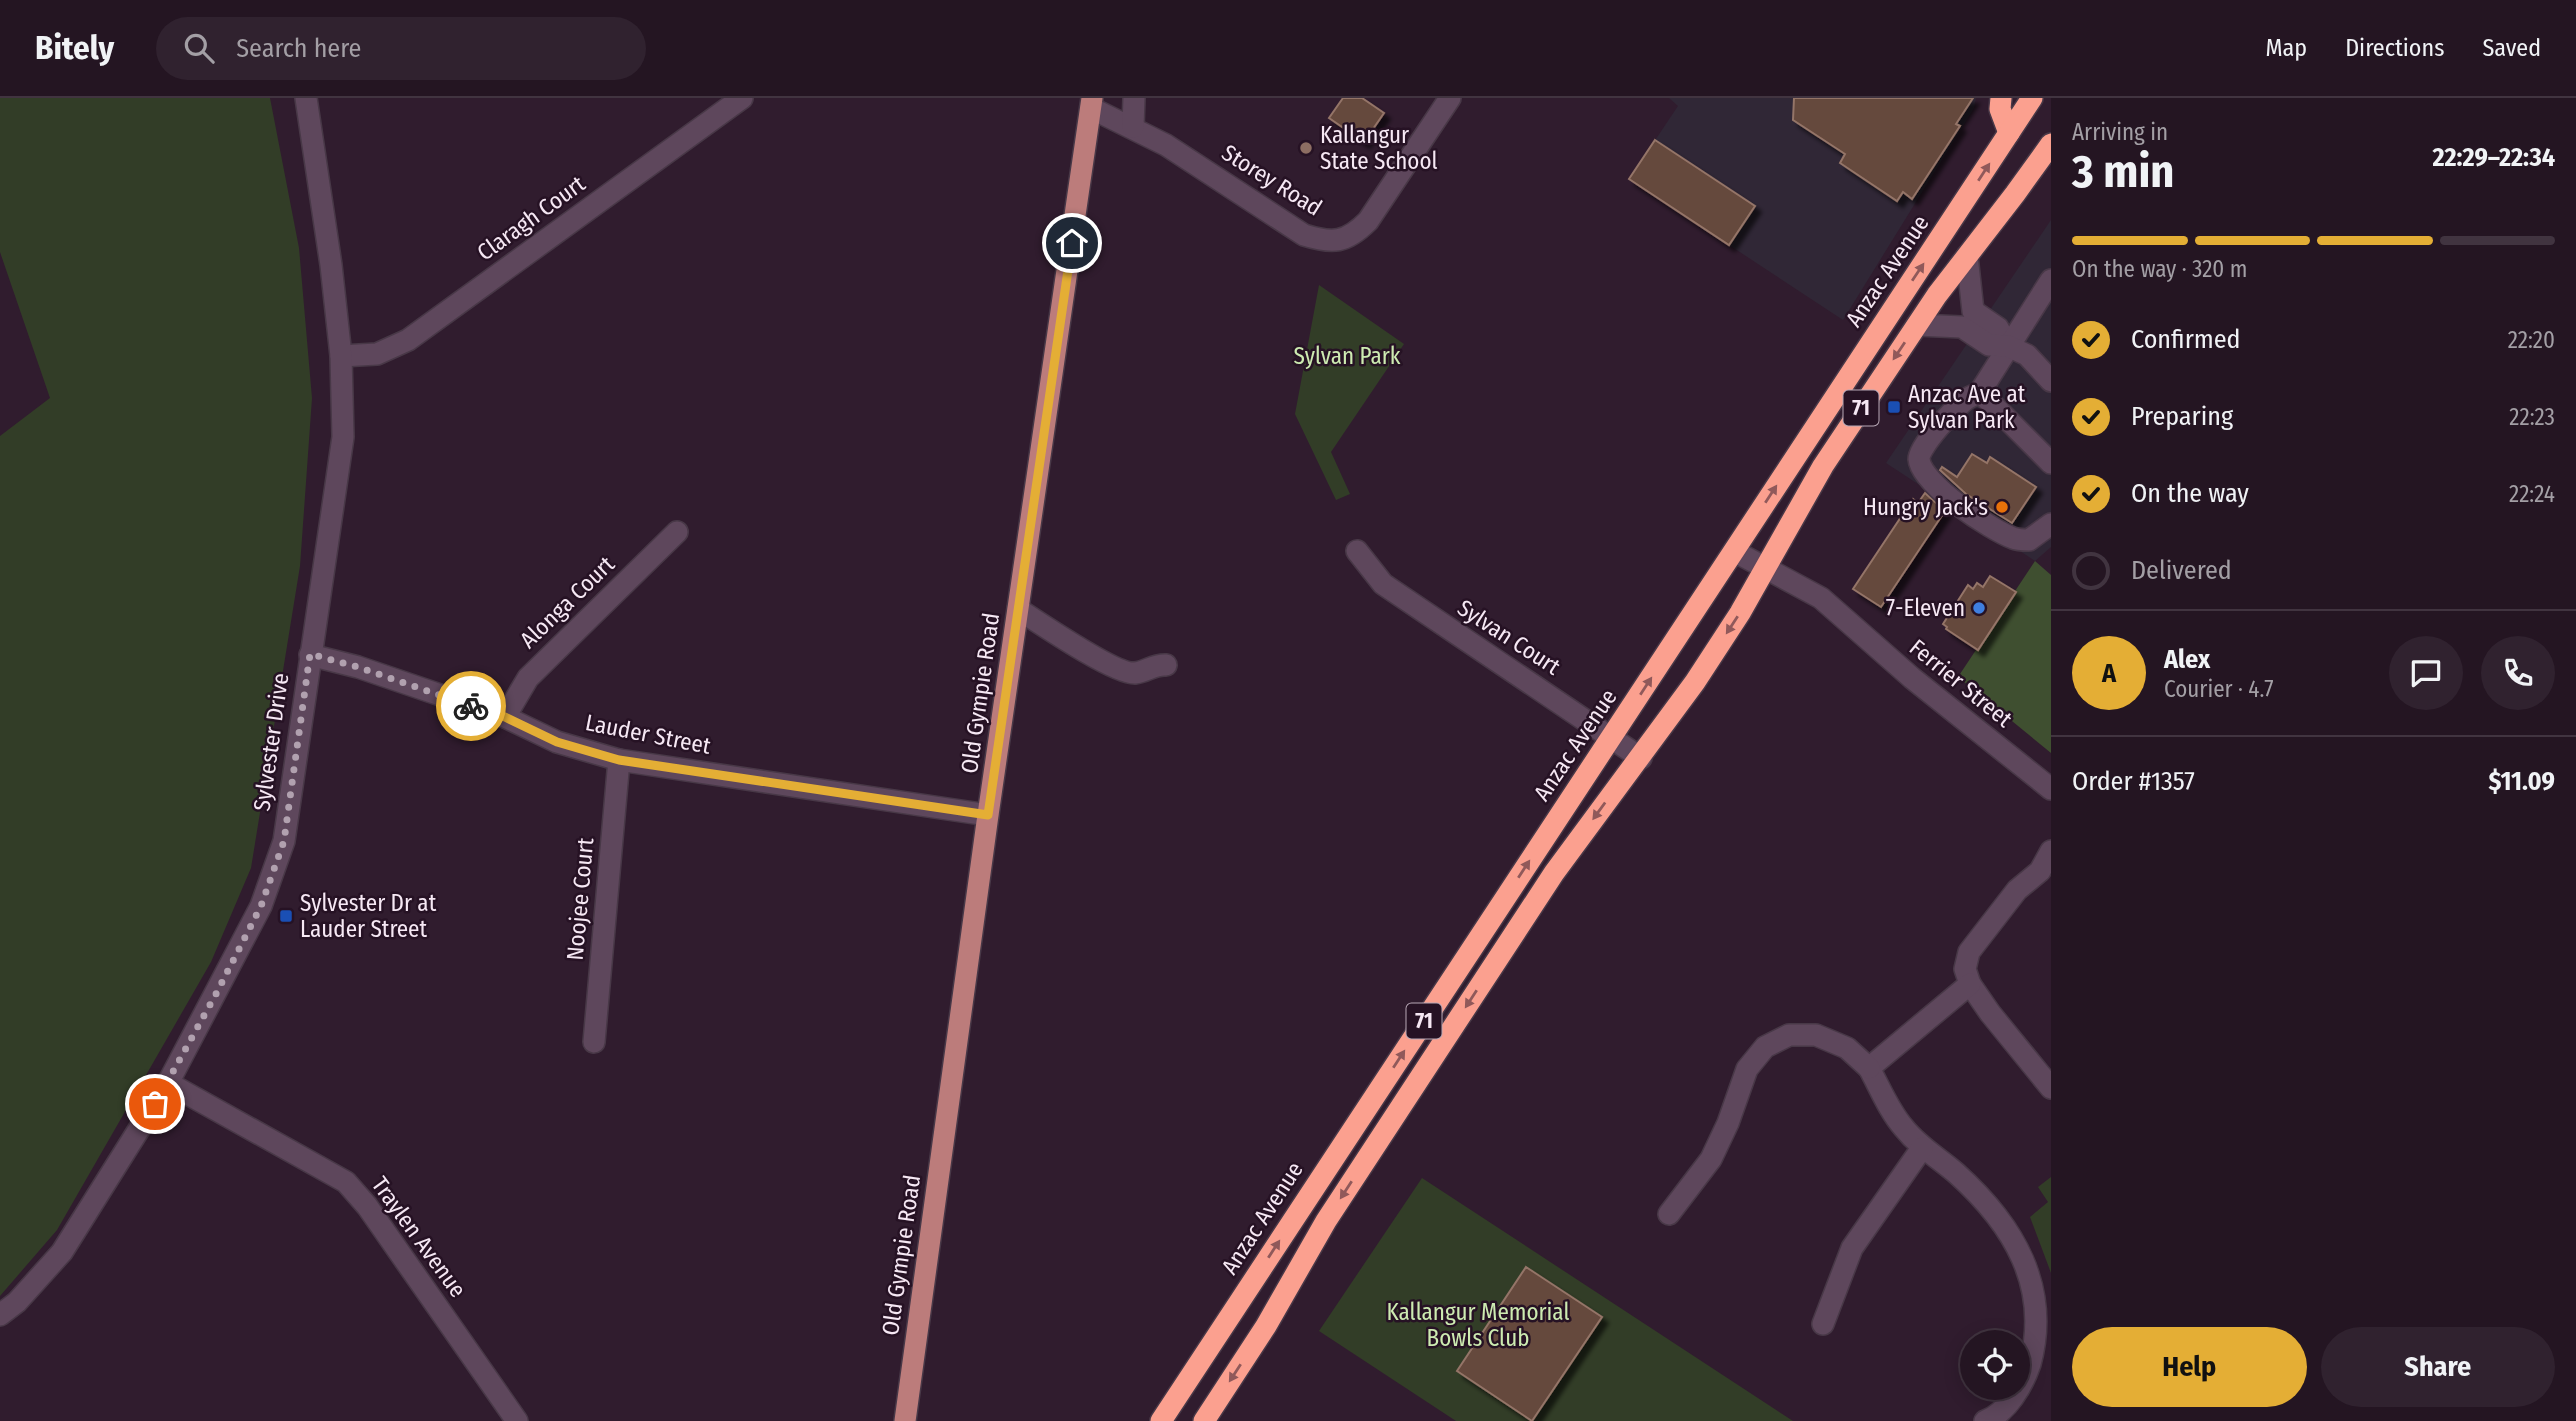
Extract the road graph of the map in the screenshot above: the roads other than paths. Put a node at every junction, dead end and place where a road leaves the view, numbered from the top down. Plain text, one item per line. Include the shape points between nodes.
1 (306, 98) edge
2 (742, 98) edge
3 (1134, 98) edge
4 (1450, 98) edge
5 (2001, 98) edge
6 (2032, 98) edge
7 (1092, 103) edge
8 (1133, 127) junction
9 (2009, 133) junction
10 (2051, 144) edge
11 (1967, 256) junction
12 (2051, 280) edge
13 (1917, 325) junction
14 (2008, 346) junction
15 (341, 356) junction
16 (2051, 380) edge
17 (1980, 392) junction
18 (2051, 463) edge
19 (2051, 524) edge
20 (677, 532) dead end
21 (1357, 551) dead end
22 (1734, 551) junction
23 (1766, 567) junction
24 (1018, 609) junction
25 (310, 654) junction
26 (1166, 665) dead end
27 (505, 717) junction
28 (1612, 737) junction
29 (1641, 758) junction
30 (619, 760) junction
31 (2051, 789) edge
32 (988, 815) junction
33 (2051, 851) edge
34 (1970, 984) junction
35 (594, 1042) dead end
36 (1869, 1068) junction
37 (168, 1083) junction
38 (2051, 1088) edge
39 (1922, 1148) junction
40 (1668, 1214) dead end
41 (1236, 1306) junction
42 (0, 1315) edge
43 (1823, 1324) dead end
44 (1266, 1326) junction
45 (517, 1421) edge
46 (905, 1421) edge
47 (1161, 1421) edge
48 (1204, 1421) edge
49 (1985, 1421) edge

1 - 15 street, Sylvester Drive
2 - 15 street, Claragh Court via 408,340 377,354
3 - 8 street
4 - 8 street, Storey Road via 1368,221 1339,241 1304,234
5 - 9 highway
6 - 9 highway, Anzac Avenue / 71
7 - 8 street, Storey Road
7 - 24 main road, Old Gympie Road
22 -> 9 highway, Anzac Avenue / 71
10 - 11 highway, 71
11 - 13 highway, 71
11 - 14 street via 1973,311 1998,328
12 - 14 street
13 - 14 street via 1962,327 1989,345
13 -> 23 highway, 71 via 1822,466
14 - 16 street via 2026,355
14 - 17 street
15 - 25 street, Sylvester Drive via 343,437
17 - 18 street
17 - 19 street via 1966,399 1920,452 1923,471 1975,516 2014,539 2029,540
20 - 27 street, Alonga Court via 528,678
21 - 28 street, Sylvan Court via 1383,584
22 - 23 street, Ferrier Street
28 -> 22 highway, Anzac Avenue / 71
23 -> 29 highway, 71 via 1695,682
23 - 31 street, Ferrier Street via 1821,598
24 - 26 street via 1115,668 1134,674
24 - 32 main road, Old Gympie Road
25 - 27 street, Lauder Street
25 - 37 street, Sylvester Drive via 284,841 261,906
27 - 30 street, Lauder Street via 557,742
28 - 29 street, Sylvan Court
41 -> 28 highway, Anzac Avenue / 71
29 -> 44 highway, 71 via 1540,895 1326,1221
30 - 32 street, Lauder Street
30 - 35 street, Noojee Court
32 - 46 main road, Old Gympie Road
33 - 34 street via 1969,952 1965,969
34 - 36 street
34 - 38 street
36 - 39 street via 1902,1127
36 - 40 street via 1847,1048 1816,1035 1789,1035 1765,1047 1747,1069 1711,1159
37 - 42 street, Sylvester Drive via 62,1252
37 - 45 street, Traylen Avenue via 346,1182
39 - 43 street via 1852,1248
39 - 49 street via 1955,1172 1999,1217 2021,1249 2034,1281 2039,1319 2036,1347 2025,1378 2008,1403
41 - 44 highway
41 - 47 highway, Anzac Avenue / 71
44 -> 48 highway, 71

